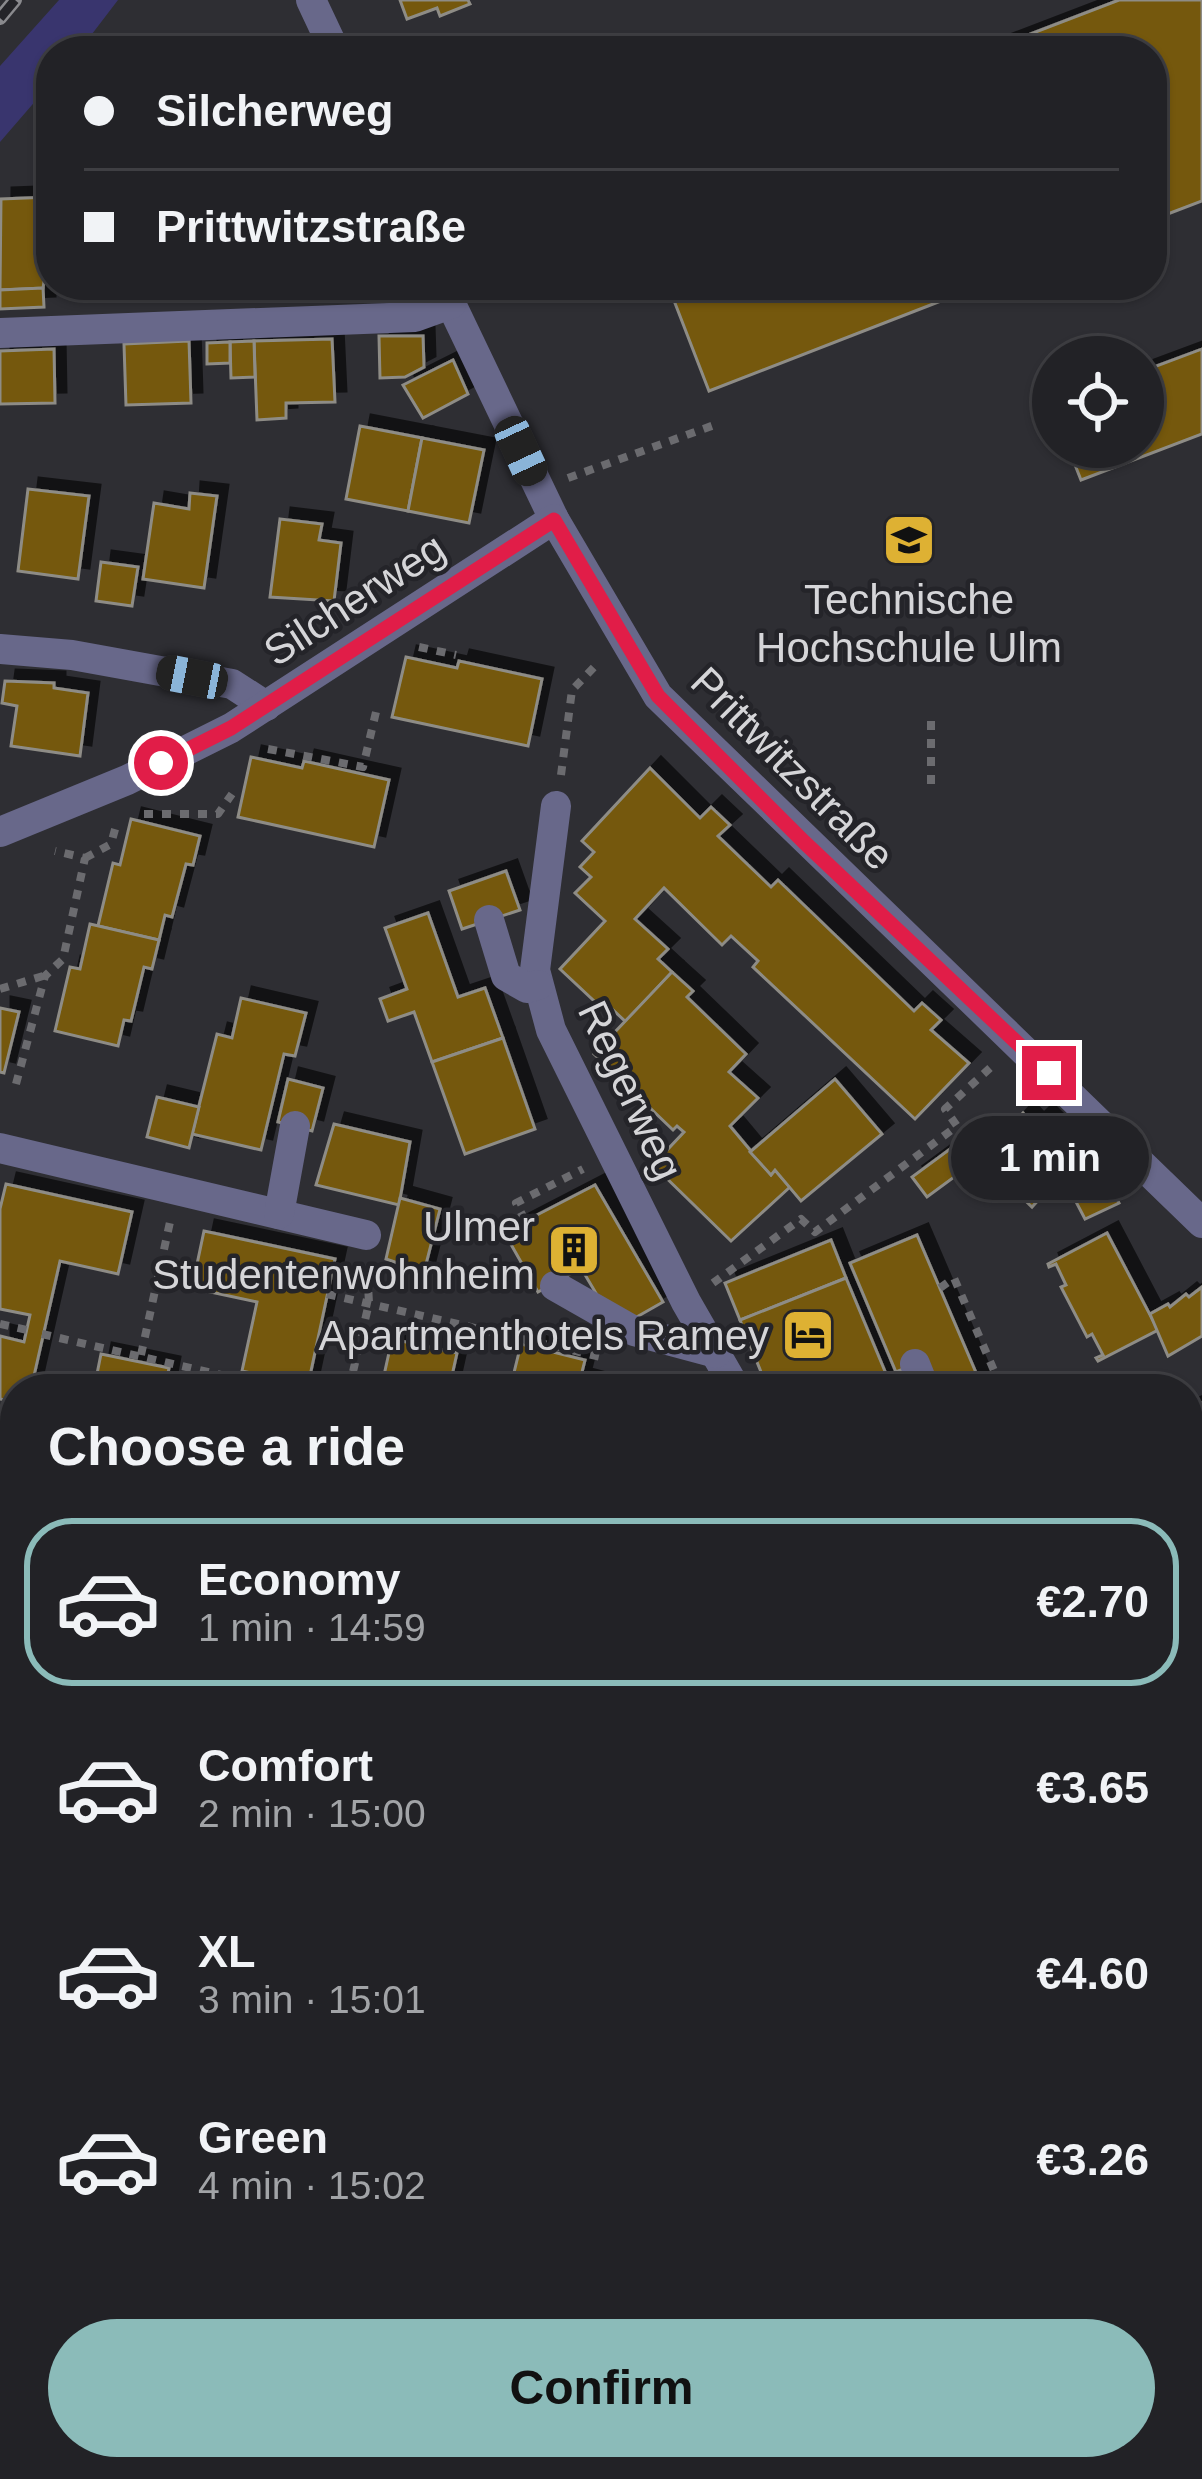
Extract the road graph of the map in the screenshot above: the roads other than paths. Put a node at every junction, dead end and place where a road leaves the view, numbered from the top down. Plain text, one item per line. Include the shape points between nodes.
1 (311, 0) edge
2 (328, 36) edge
3 (439, 300) edge
4 (450, 300) edge
5 (0, 333) edge
6 (554, 520) junction
7 (0, 650) edge
8 (266, 706) junction
9 (556, 806) road end
10 (8, 829) edge
11 (489, 920) dead end
12 (538, 985) junction
13 (295, 1126) dead end
14 (0, 1148) edge
15 (279, 1214) junction
16 (1202, 1223) edge
17 (366, 1245) road end
18 (555, 1286) dead end
19 (701, 1328) junction
20 (727, 1374) edge

1 - 2 street
3 - 5 street via 415,317
4 - 6 street, Prittwitzstraße
6 - 8 street, Silcherweg
6 - 16 street, Prittwitzstraße via 658,696
7 - 8 street via 232,685
8 - 10 street, Silcherweg via 127,780
9 - 12 street, Regerweg
11 - 12 street via 506,976
12 - 19 street, Regerweg via 551,1030
13 - 15 street
14 - 15 street
15 - 17 street
18 - 19 street via 634,1331
19 - 20 street, Regerweg

